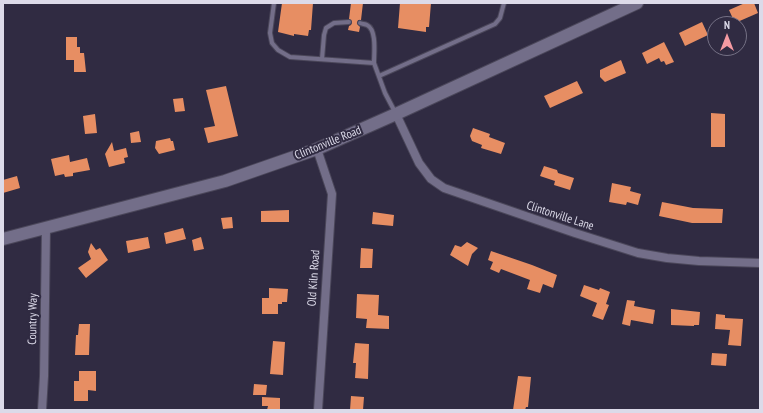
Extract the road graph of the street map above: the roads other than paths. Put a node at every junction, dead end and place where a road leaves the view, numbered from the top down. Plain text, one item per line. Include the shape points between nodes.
1 (274, 3) edge
2 (504, 3) edge
3 (637, 3) edge
4 (349, 22) dead end
5 (360, 23) dead end
6 (322, 59) junction
7 (374, 63) junction
8 (379, 76) junction
9 (396, 114) junction
10 (317, 149) junction
11 (46, 228) junction
12 (3, 239) edge
13 (760, 263) edge
14 (42, 410) edge
15 (318, 410) edge

1 - 6 lane via 270,33 272,43 290,57
2 - 8 lane via 500,18 495,24
3 - 9 main road, Clintonville Road
4 - 6 lane via 334,23 326,28
5 - 7 lane via 367,25 371,30 374,40
6 - 7 lane
7 - 8 lane
8 - 9 lane
9 - 10 main road, Clintonville Road
9 - 13 street, Clintonville Lane via 419,163 431,178 444,188 638,253 699,261
10 - 11 main road, Clintonville Road via 225,181
10 - 15 street, Old Kiln Road via 332,194
11 - 12 main road, Clintonville Road
11 - 14 street, Country Way

